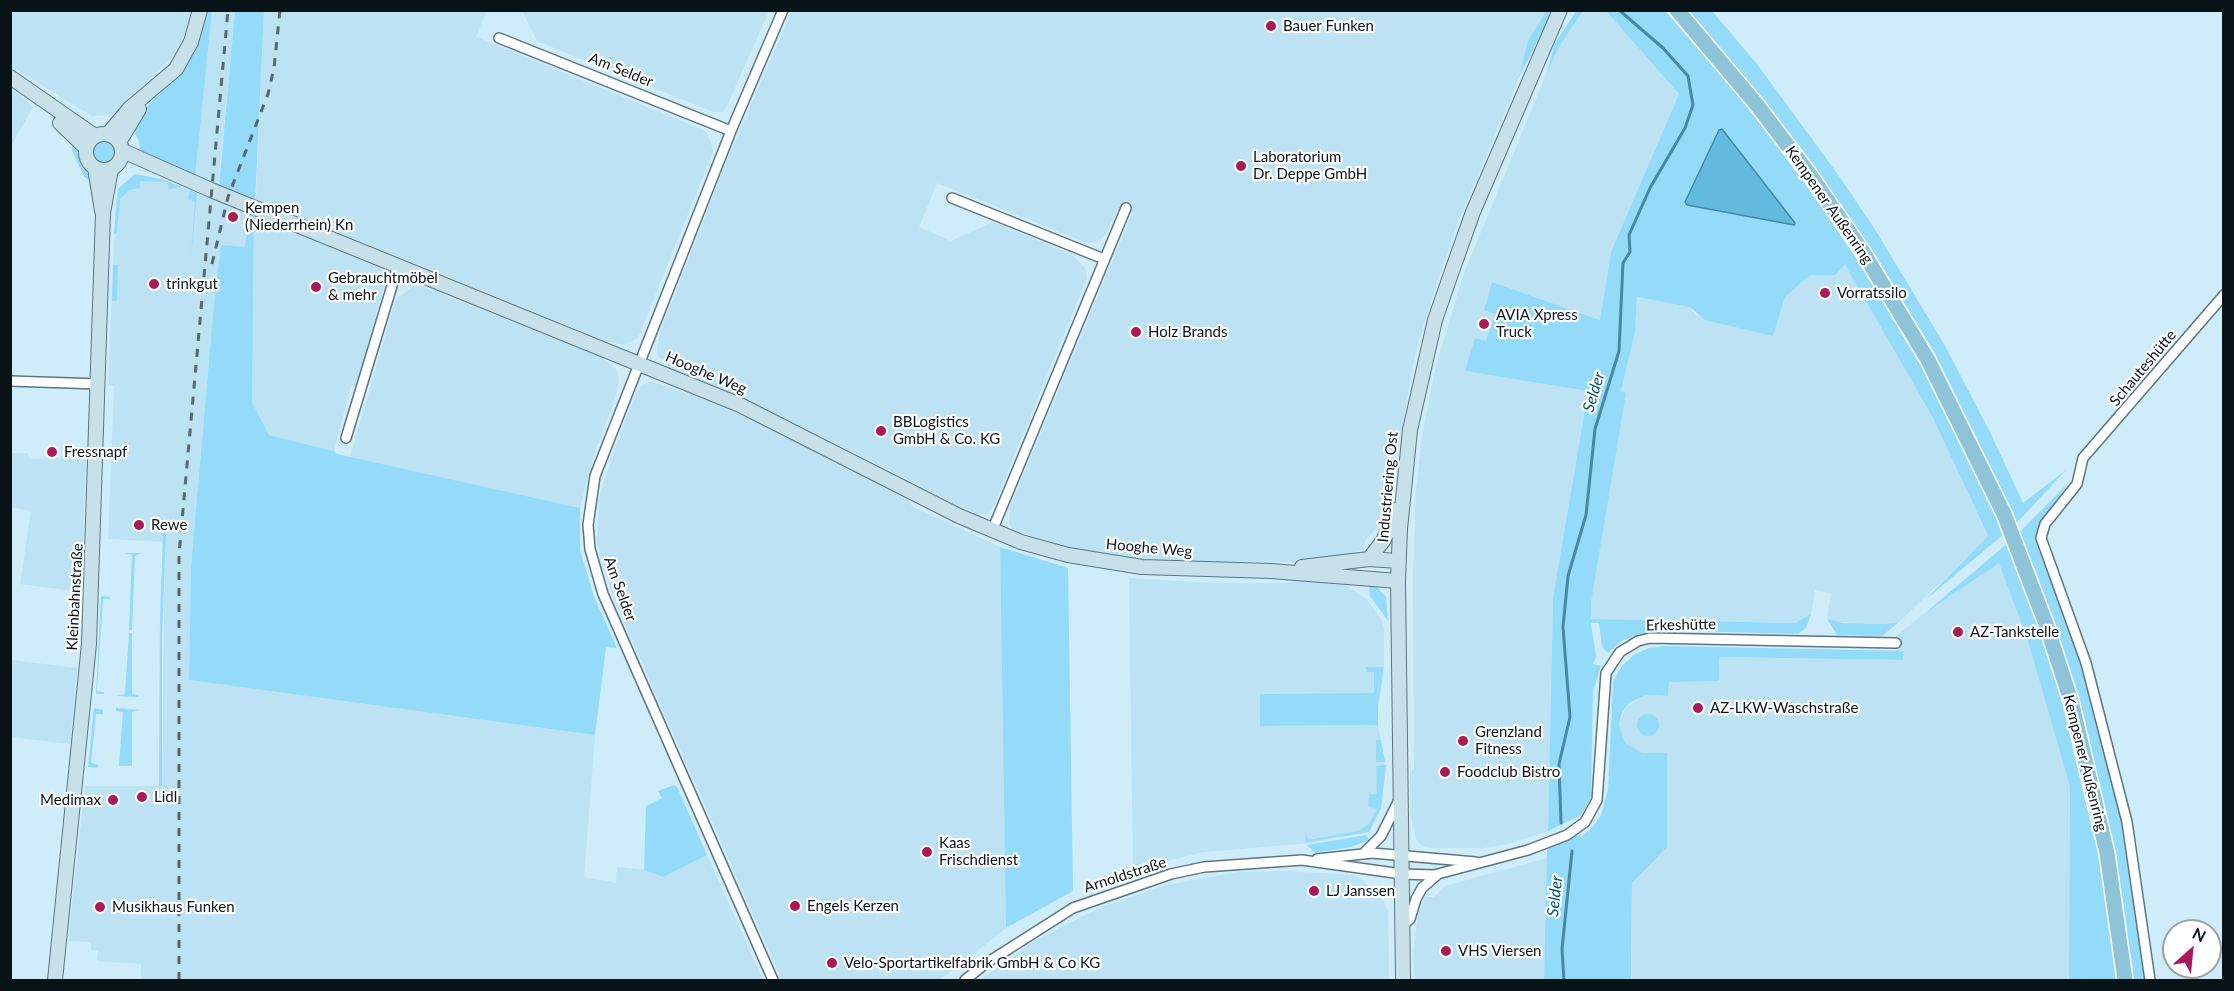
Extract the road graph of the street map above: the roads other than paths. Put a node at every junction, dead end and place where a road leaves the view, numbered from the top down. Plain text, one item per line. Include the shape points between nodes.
1 (200, 10) edge
2 (783, 10) edge
3 (1567, 10) edge
4 (1677, 10) edge
5 (1558, 16) edge
6 (499, 38) dead end
7 (10, 77) edge
8 (32, 93) junction
9 (731, 130) junction
10 (86, 148) junction
11 (112, 149) junction
12 (95, 168) junction
13 (952, 198) dead end
14 (1126, 208) dead end
15 (103, 213) junction
16 (1104, 260) junction
17 (398, 267) junction
18 (2223, 295) edge
19 (639, 363) junction
20 (10, 381) edge
21 (99, 384) junction
22 (346, 438) dead end
23 (1402, 499) junction
24 (992, 531) junction
25 (1369, 559) junction
26 (1398, 561) junction
27 (1272, 571) junction
28 (1398, 581) junction
29 (1896, 643) dead end
30 (1399, 800) junction
31 (1364, 853) junction
32 (1401, 856) junction
33 (1315, 860) junction
34 (1478, 863) junction
35 (1402, 874) junction
36 (1437, 875) junction
37 (1402, 925) junction
38 (55, 981) edge
39 (773, 981) edge
40 (965, 981) edge
41 (1403, 981) edge
42 (2126, 981) edge
43 (2150, 981) edge

1 - 11 street via 187,52 160,84 130,108
2 - 9 street, Am Selder
3 - 5 street, Industriering Ost
4 - 42 main road, Kempener Außenring via 1757,105 1848,230 1928,360 2004,514 2071,701 2107,853
5 - 23 street, Industriering Ost via 1473,212 1435,320 1410,430
6 - 9 street, Am Selder
7 - 8 street
8 - 10 street
8 - 11 street
9 - 19 street, Am Selder
10 - 11 street
10 - 12 street, Kleinbahnstraße via 87,160
11 - 12 street
11 - 15 street, Kleinbahnstraße
11 - 17 street, Hooghe Weg
12 - 15 street, Kleinbahnstraße
13 - 16 street
14 - 16 street
15 - 21 street, Kleinbahnstraße
16 - 24 street
17 - 19 street, Hooghe Weg
17 - 22 street
18 - 43 street, Schauteshütte via 2083,458 2076,484 2045,524 2041,538 2086,663 2127,822
19 - 24 street, Hooghe Weg via 776,422
19 - 39 street, Am Selder via 595,476 590,498 590,549 628,655
20 - 21 street
21 - 38 street, Kleinbahnstraße via 89,644
23 - 25 street via 1383,541
23 - 26 street, Industriering Ost
24 - 27 street, Hooghe Weg via 1068,555 1142,567
25 - 26 street, Hooghe Weg
25 - 27 street, Hooghe Weg
26 - 28 street, Industriering Ost
27 - 28 street, Hooghe Weg
28 - 30 street, Industriering Ost
29 - 34 street, Erkeshütte via 1650,638 1629,645 1606,673 1600,785 1588,817 1576,830 1557,840
30 - 31 street via 1381,836
30 - 32 street, Industriering Ost
31 - 32 street, Arnoldstraße
31 - 33 street, Arnoldstraße
32 - 34 street, Erkeshütte
32 - 35 street, Industriering Ost
33 - 35 street, Arnoldstraße
33 - 40 street, Arnoldstraße via 1204,867 1118,891 1073,908
34 - 36 street, Erkeshütte
35 - 36 street, Erkeshütte
35 - 37 street, Industriering Ost
36 - 37 street via 1422,888 1410,919
37 - 41 street, Industriering Ost

